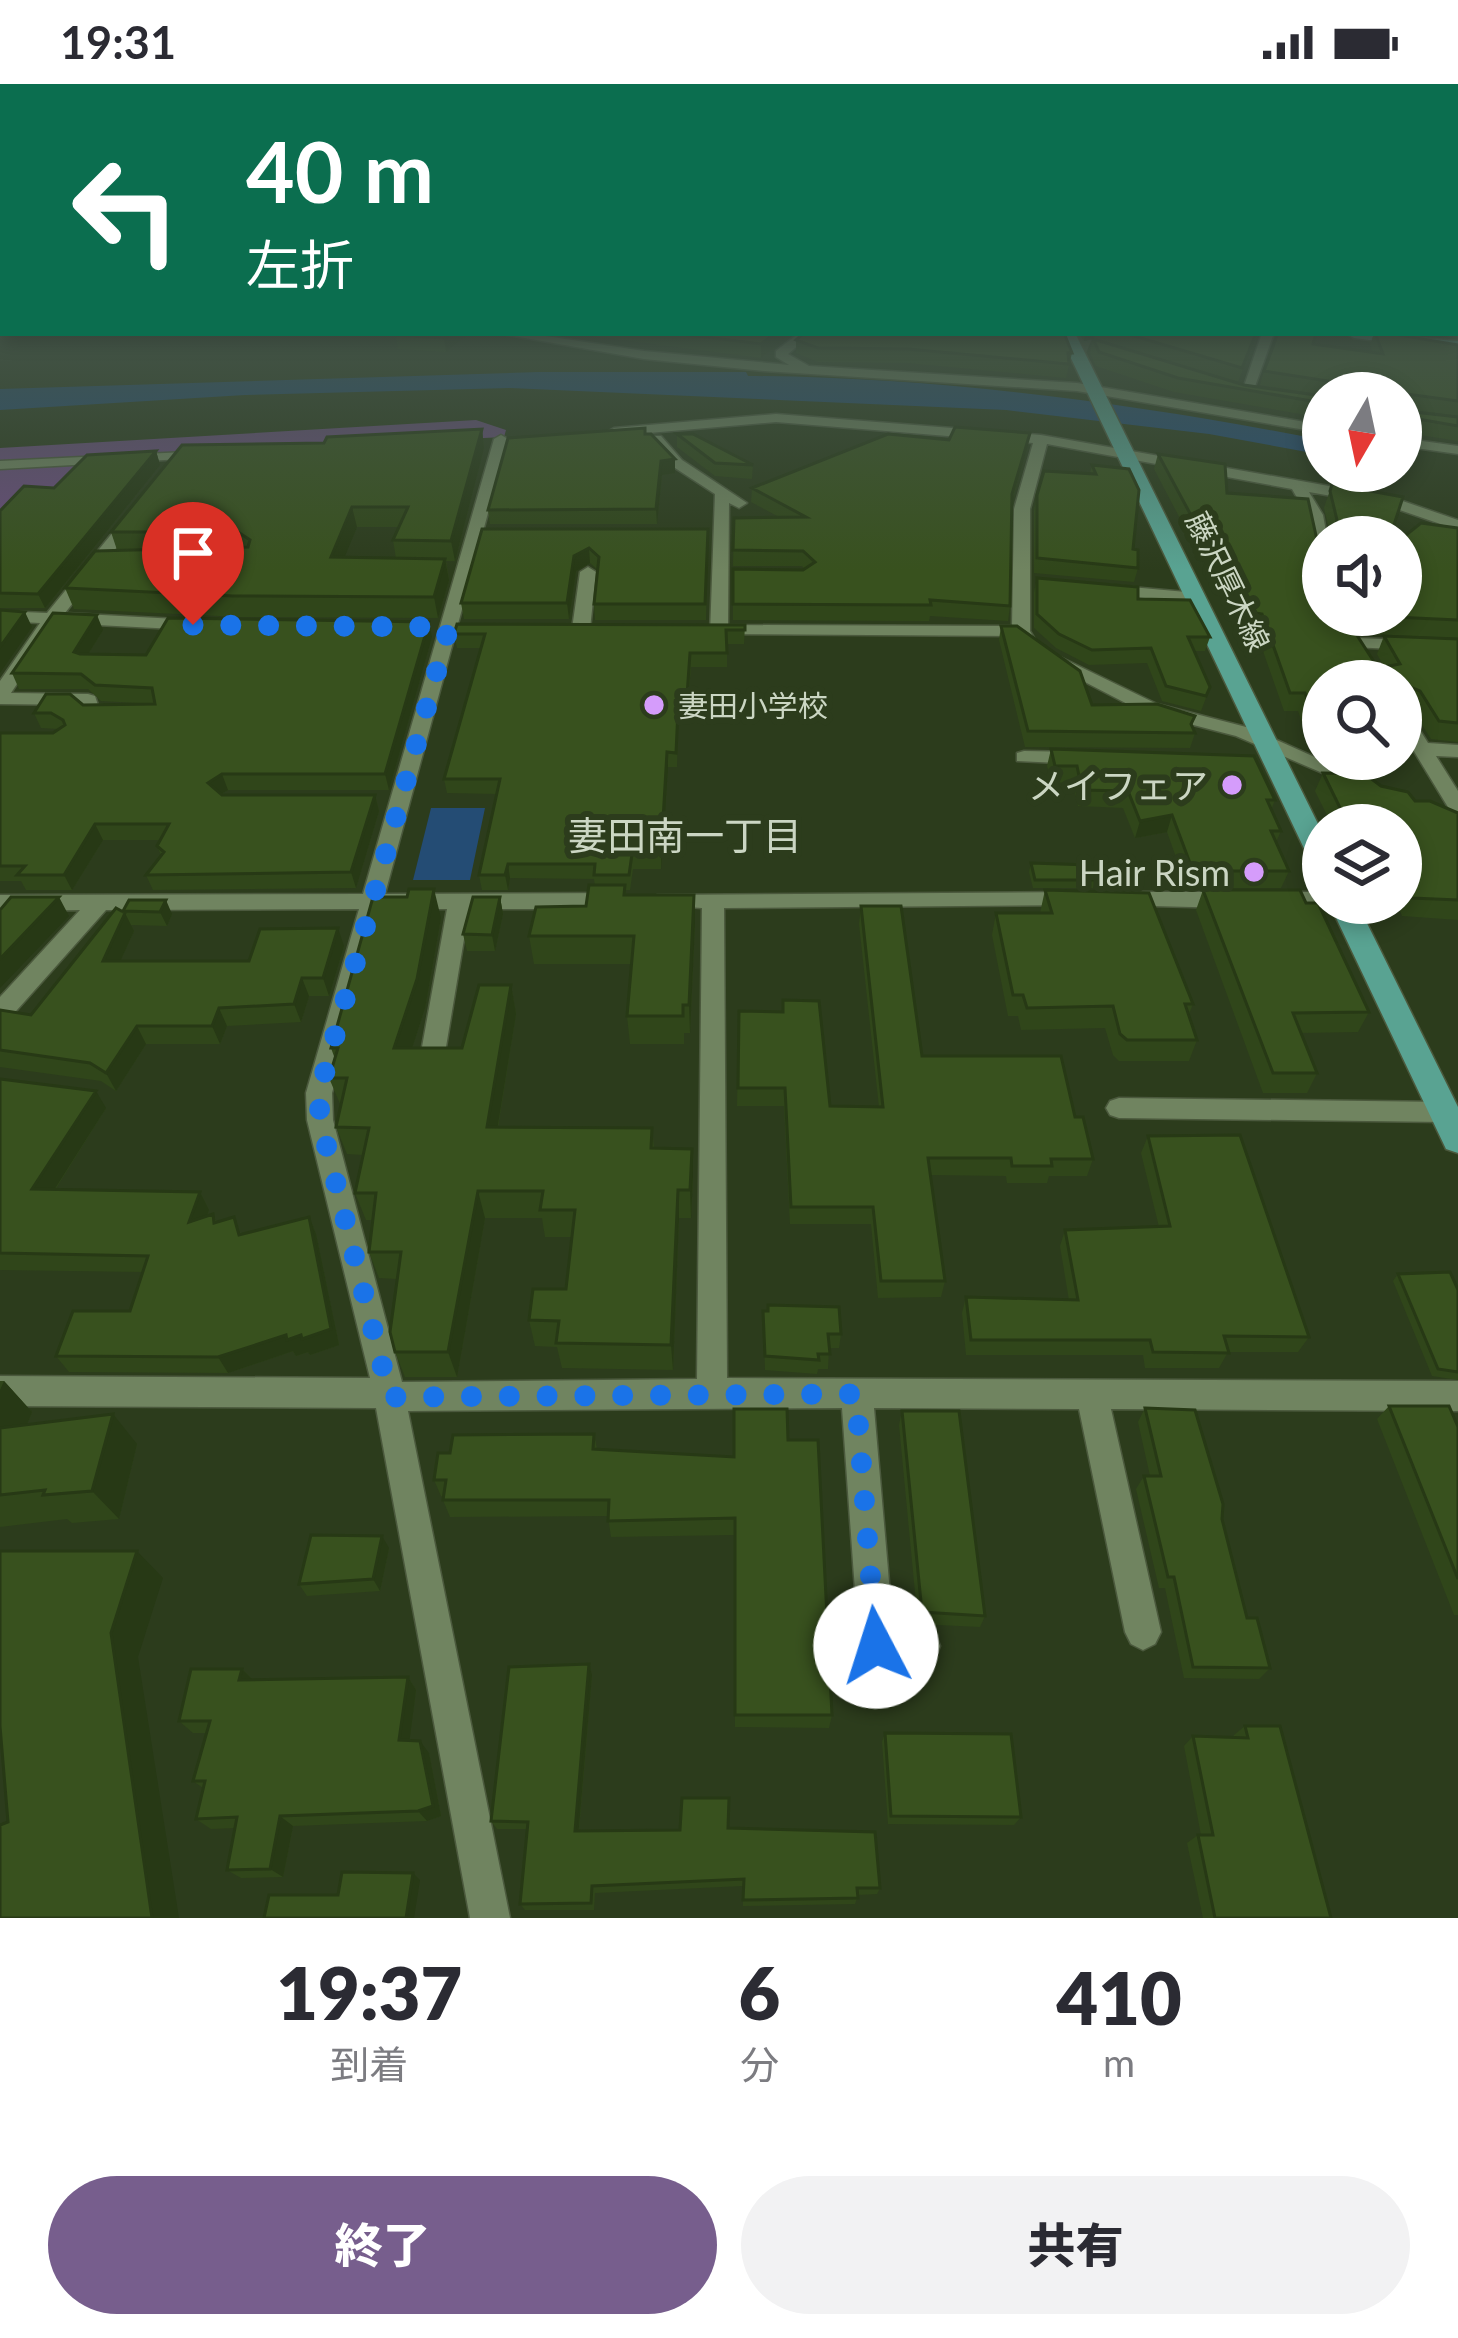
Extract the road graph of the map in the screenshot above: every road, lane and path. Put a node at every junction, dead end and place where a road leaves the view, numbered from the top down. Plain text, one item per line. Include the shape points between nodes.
1 (1100, 399) edge
2 (1137, 399) edge
3 (1302, 426) edge
4 (651, 430) junction
5 (606, 433) edge
6 (522, 438) edge
7 (1041, 439) junction
8 (1422, 445) edge
9 (1458, 450) edge
10 (224, 453) edge
11 (1126, 454) junction
12 (182, 455) junction
13 (0, 465) edge
14 (1298, 486) junction
15 (722, 494) junction
16 (739, 502) dead end
17 (1315, 516) edge
18 (1458, 525) edge
19 (698, 533) edge
20 (720, 533) junction
21 (473, 534) junction
22 (496, 534) edge
23 (98, 562) junction
24 (118, 563) edge
25 (442, 571) edge
26 (464, 571) junction
27 (721, 575) junction
28 (741, 575) edge
29 (581, 578) dead end
30 (1024, 581) junction
31 (1046, 583) edge
32 (1089, 588) edge
33 (1197, 598) junction
34 (0, 616) edge
35 (52, 618) junction
36 (217, 626) edge
37 (426, 627) edge
38 (449, 627) junction
39 (471, 627) edge
40 (559, 628) edge
41 (581, 629) junction
42 (604, 629) edge
43 (696, 630) edge
44 (719, 630) junction
45 (1021, 631) junction
46 (1458, 647) edge
47 (1367, 660) edge
48 (0, 696) edge
49 (130, 711) edge
50 (1422, 749) joint
51 (1458, 751) edge
52 (1264, 754) junction
53 (1024, 758) dead end
54 (1092, 758) edge
55 (1396, 797) edge
56 (376, 800) edge
57 (399, 800) junction
58 (1451, 815) edge
59 (1302, 823) edge
60 (713, 900) junction
61 (1302, 900) edge
62 (370, 902) junction
63 (459, 902) junction
64 (0, 903) edge
65 (100, 903) junction
66 (1354, 924) edge
67 (0, 1013) edge
68 (444, 1030) dead end
69 (1119, 1108) dead end
70 (1448, 1108) edge
71 (0, 1391) edge
72 (712, 1393) junction
73 (856, 1394) junction
74 (388, 1395) junction
75 (1092, 1395) junction
76 (1458, 1396) edge
77 (1143, 1632) dead end
78 (876, 1646) junction
79 (922, 1646) dead end
80 (880, 1690) dead end
81 (490, 1918) edge

1 - 11 main road, 藤沢厚木線
2 - 3 street
4 - 5 street
4 - 7 street via 776,418
4 - 15 street via 677,464
6 - 21 street via 493,439
7 - 11 street
7 - 30 street via 1022,509
8 - 9 street
10 - 12 street
11 - 14 street
11 - 33 main road, 藤沢厚木線
12 - 13 street
12 - 23 street
14 - 17 street
14 - 18 street via 1391,502
15 - 16 street
15 - 20 street
19 - 20 street
20 - 27 street
21 - 22 street
21 - 26 street
23 - 24 street
23 - 35 street
25 - 26 street
26 - 38 street
27 - 28 street
27 - 44 street
29 - 41 street
30 - 31 street
30 - 45 street
32 - 33 street
33 - 52 main road, 藤沢厚木線
34 - 35 street
35 - 36 street
35 - 48 street
37 - 38 street
38 - 39 street
38 - 57 street
40 - 41 street
41 - 42 street
43 - 44 street
44 - 45 street
45 - 52 street via 1047,656 1150,708 1243,732
46 - 47 street via 1353,636
48 - 49 street via 79,692 91,710
50 - 51 street
50 - 58 street
52 - 55 street
52 - 59 main road, 藤沢厚木線
53 - 54 street
56 - 57 street
57 - 62 street
60 - 61 street
60 - 63 street
60 - 72 street
62 - 63 street
62 - 65 street
62 - 74 street via 319,1093
63 - 68 street
64 - 65 street
65 - 67 street
66 - 70 main road
69 - 70 street
71 - 74 street
72 - 73 street
72 - 74 street
73 - 75 street
73 - 78 street
74 - 81 street
75 - 76 street
75 - 77 street
78 - 79 street
78 - 80 street

